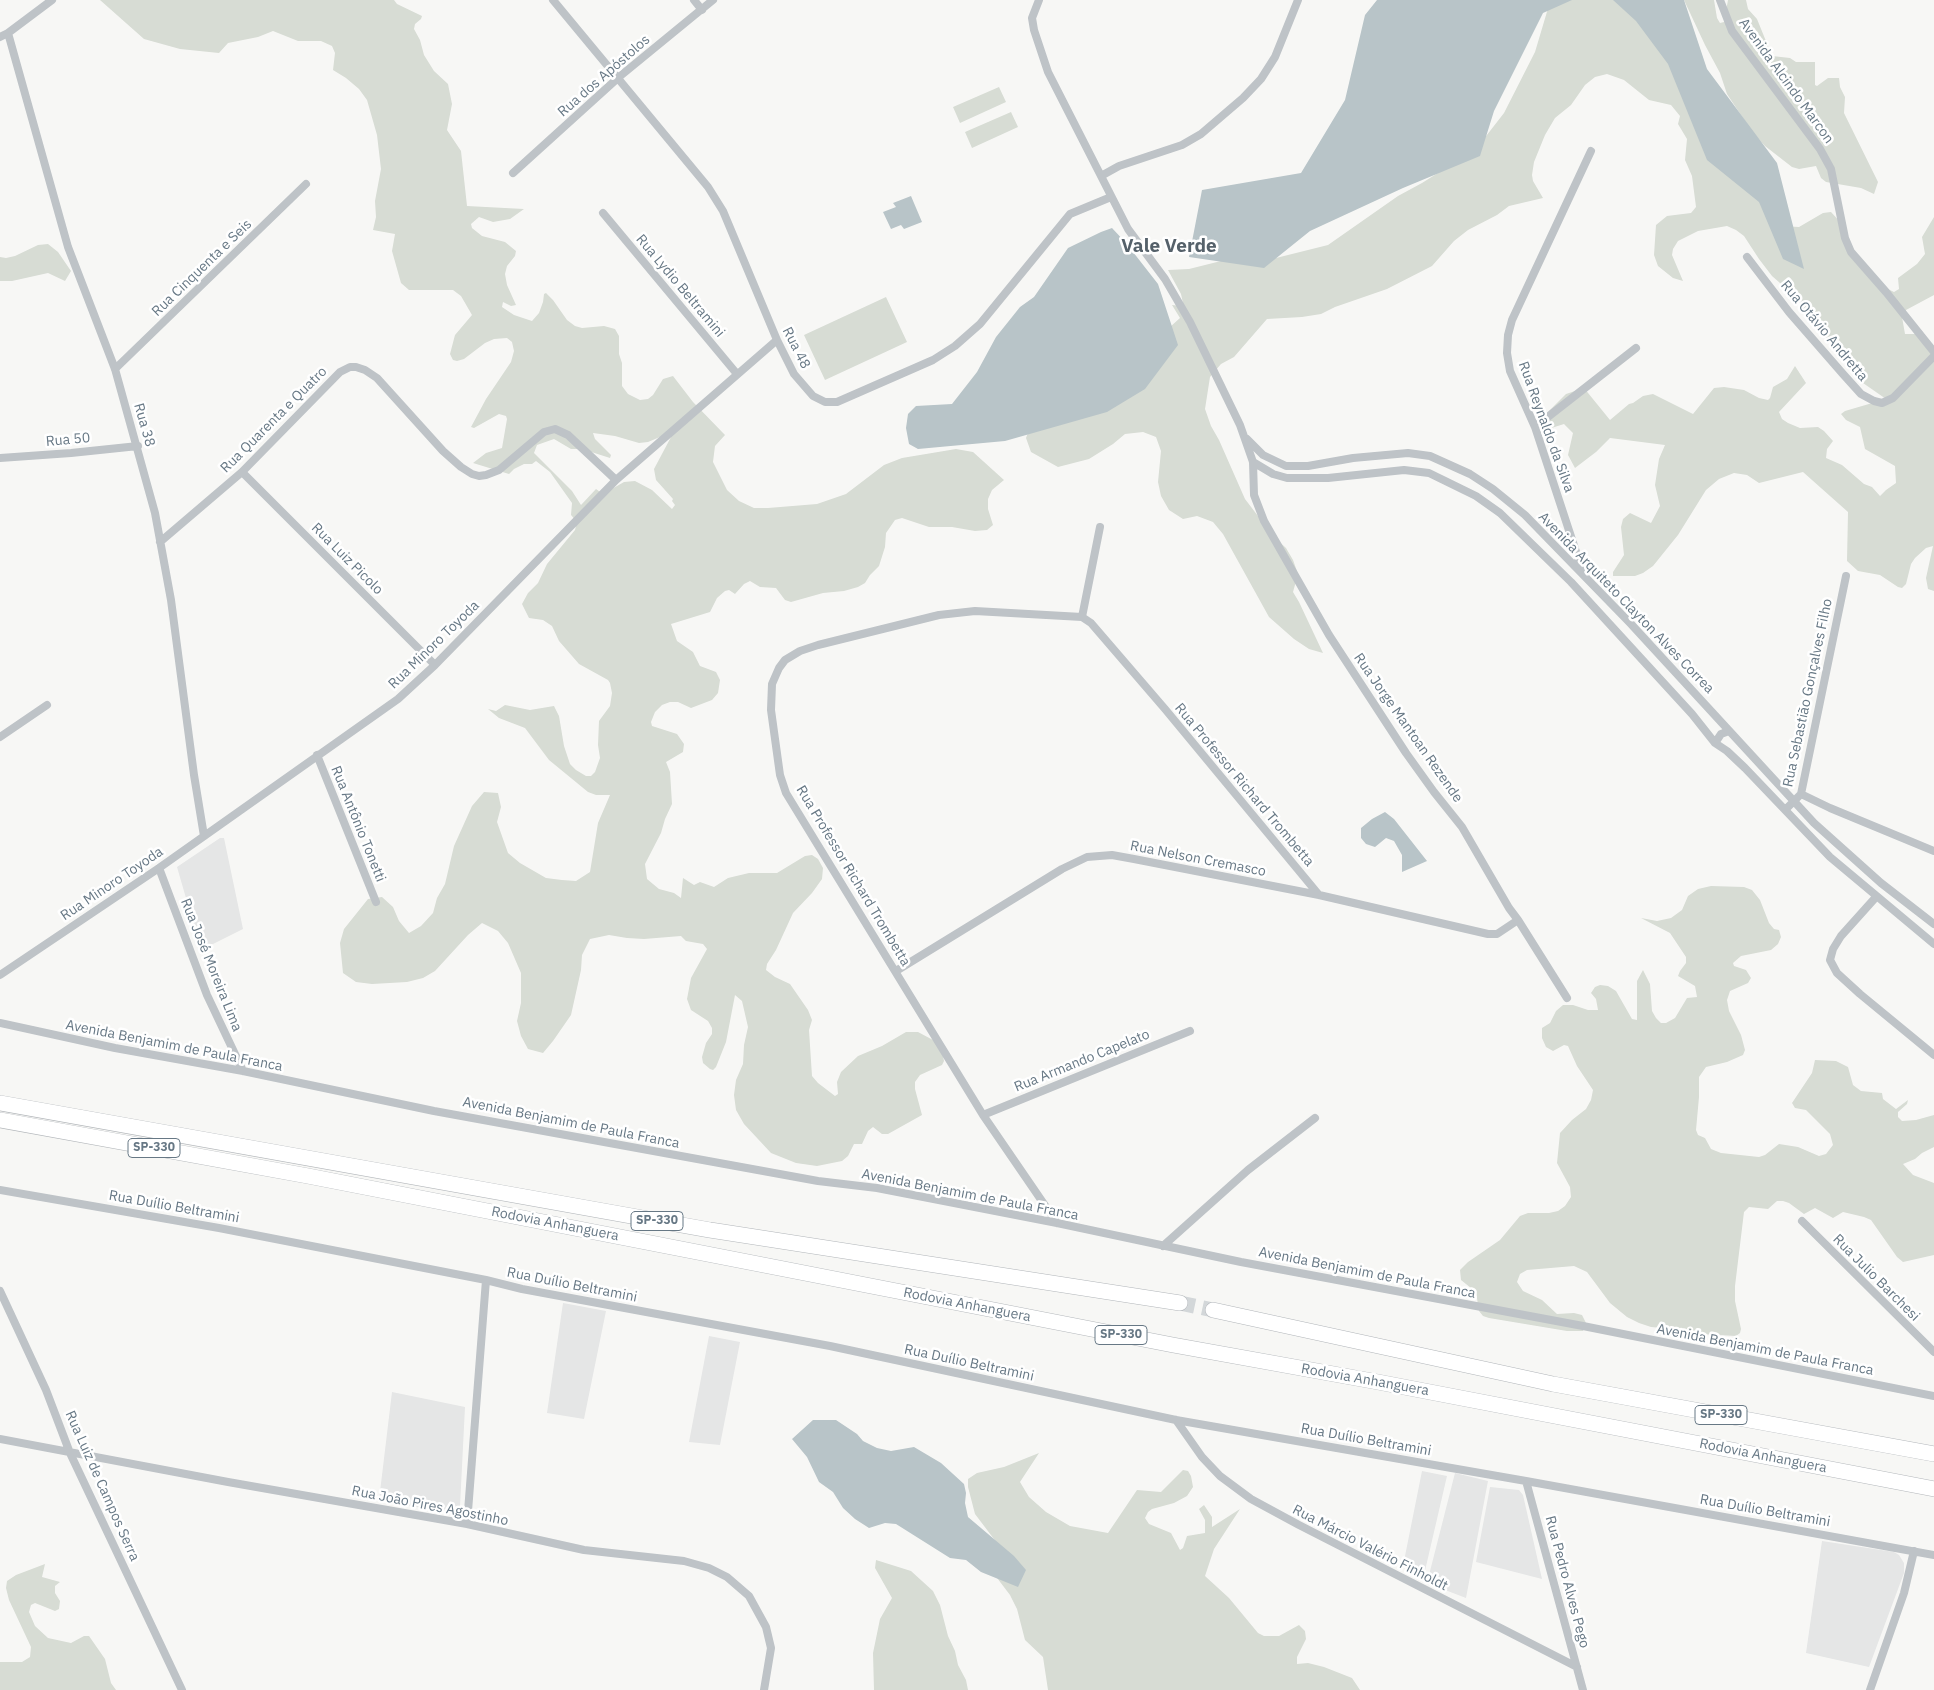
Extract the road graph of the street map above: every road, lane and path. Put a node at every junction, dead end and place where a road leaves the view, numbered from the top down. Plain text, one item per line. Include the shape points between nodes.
1 (52, 0) edge
2 (553, 0) edge
3 (694, 0) edge
4 (713, 0) edge
5 (1039, 0) edge
6 (1298, 0) edge
7 (1720, 0) edge
8 (702, 10) junction
9 (8, 33) junction
10 (0, 36) edge
11 (619, 77) junction
12 (1591, 151) dead end
13 (513, 173) dead end
14 (1100, 176) junction
15 (306, 184) dead end
16 (1111, 197) junction
17 (603, 213) dead end
18 (1747, 257) dead end
19 (777, 340) junction
20 (1636, 348) dead end
21 (1934, 354) edge
22 (115, 369) junction
23 (737, 374) junction
24 (1535, 427) junction
25 (1243, 435) junction
26 (138, 446) junction
27 (0, 458) edge
28 (1253, 462) junction
29 (242, 472) junction
30 (616, 480) junction
31 (1100, 528) dead end
32 (160, 542) junction
33 (1584, 576) junction
34 (1846, 576) dead end
35 (1082, 617) junction
36 (435, 664) junction
37 (47, 705) dead end
38 (1729, 731) junction
39 (0, 737) edge
40 (1715, 743) junction
41 (318, 755) junction
42 (1753, 758) junction
43 (1745, 768) junction
44 (1801, 794) junction
45 (1792, 801) junction
46 (1785, 810) junction
47 (204, 836) junction
48 (1934, 851) edge
49 (159, 868) junction
50 (1318, 895) junction
51 (1876, 897) junction
52 (376, 902) dead end
53 (1518, 920) junction
54 (1934, 924) edge
55 (1934, 944) edge
56 (896, 971) junction
57 (0, 975) edge
58 (1567, 998) dead end
59 (0, 1023) edge
60 (1190, 1031) dead end
61 (1934, 1055) edge
62 (244, 1071) junction
63 (0, 1103) edge
64 (983, 1115) junction
65 (1315, 1118) dead end
66 (0, 1120) edge
67 (0, 1190) edge
68 (1802, 1221) dead end
69 (1057, 1223) junction
70 (1163, 1246) junction
71 (486, 1280) junction
72 (0, 1291) edge
73 (1180, 1303) tunnel mouth
74 (1213, 1310) tunnel mouth
75 (1934, 1352) edge
76 (1934, 1396) edge
77 (1176, 1420) junction
78 (0, 1439) edge
79 (70, 1453) junction
80 (1934, 1454) edge
81 (1526, 1481) junction
82 (1934, 1489) edge
83 (467, 1524) junction
84 (1914, 1551) junction
85 (1934, 1555) edge
86 (1577, 1667) junction
87 (1874, 1681) junction
88 (182, 1690) edge
89 (764, 1690) edge
90 (1583, 1690) edge
91 (1870, 1690) edge
92 (1878, 1690) edge

1 - 9 street
2 - 11 street, Rua 48
3 - 8 street
4 - 8 street, Rua dos Apóstolos
5 - 14 street via 1032,18 1037,43
6 - 14 street via 1275,57 1243,98 1201,134 1182,145 1119,166
7 - 21 street, Avenida Alcindo Marcon via 1732,31 1831,169 1845,238 1851,252
8 - 11 street, Rua dos Apóstolos
9 - 10 street
9 - 22 street, Rua 38 via 68,247
11 - 13 street, Rua dos Apóstolos
11 - 19 street, Rua 48 via 715,196
12 - 24 street, Rua Reynaldo da Silva via 1512,320 1508,335 1510,371
14 - 16 street, Rua Jorge Mantoan Rezende
15 - 22 street, Rua Cinquenta e Seis
16 - 19 street, Rua 48 via 1070,214 980,324 955,346 932,360 837,402 825,402 813,396 794,374
16 - 25 street, Rua Jorge Mantoan Rezende via 1128,229 1165,279 1190,322
17 - 23 street, Rua Lydio Beltramini
18 - 21 street, Rua Otávio Andretta via 1789,312 1867,398 1882,403 1893,398
19 - 23 street, Rua Minoro Toyoda
20 - 24 street
22 - 26 street, Rua 38
23 - 30 street, Rua Minoro Toyoda
24 - 33 street, Rua Reynaldo da Silva
25 - 28 street, Rua Jorge Mantoan Rezende
25 - 33 street, Avenida Arquiteto Clayton Alves Correa via 1263,455 1286,466 1408,453 1446,462 1493,488 1525,515
26 - 27 street, Rua 50
26 - 32 street, Rua 38
28 - 40 street, Avenida Arquiteto Clayton Alves Correa via 1287,478 1328,478 1404,470 1428,473 1476,496 1500,513 1571,582
28 - 53 street, Rua Jorge Mantoan Rezende via 1254,495 1264,521 1329,635 1406,753 1462,827
29 - 30 street, Rua Quarenta e Quatro via 340,372 356,366 377,378 443,451 472,474 486,475 499,470 544,432 555,429 568,435
29 - 32 street, Rua Quarenta e Quatro
29 - 36 street, Rua Luiz Picolo
30 - 36 street, Rua Minoro Toyoda
31 - 35 street
32 - 47 street, Rua 38
33 - 38 street, Avenida Arquiteto Clayton Alves Correa via 1659,652
34 - 44 street, Rua Sebastião Gonçalves Filho
35 - 50 street, Rua Professor Richard Trombetta via 1165,709
35 - 56 street, Rua Professor Richard Trombetta via 975,612 938,615 818,645 792,655 779,668 772,684 771,710 780,776 786,793
36 - 41 street, Rua Minoro Toyoda via 398,699
37 - 39 street
38 - 40 street via 1721,734
38 - 42 street, Avenida Arquiteto Clayton Alves Correa
40 - 43 street, Avenida Arquiteto Clayton Alves Correa
41 - 47 street, Rua Minoro Toyoda
41 - 52 street, Rua Antônio Tonetti
42 - 43 street
42 - 45 street, Avenida Arquiteto Clayton Alves Correa
43 - 46 street, Avenida Arquiteto Clayton Alves Correa
44 - 45 street, Rua Sebastião Gonçalves Filho
44 - 48 street
45 - 46 street, Rua Sebastião Gonçalves Filho
45 - 54 street, Avenida Arquiteto Clayton Alves Correa via 1881,883
46 - 51 street, Avenida Arquiteto Clayton Alves Correa via 1830,857
47 - 49 street, Rua Minoro Toyoda
49 - 57 street, Rua Minoro Toyoda
49 - 62 street, Rua José Moreira Lima via 207,995
50 - 53 street, Rua Nelson Cremasco via 1488,934 1497,934
50 - 56 street, Rua Nelson Cremasco via 1112,855 1086,857
51 - 55 street, Avenida Arquiteto Clayton Alves Correa
51 - 61 street via 1841,936 1832,949 1830,960 1837,973
53 - 58 street, Rua Jorge Mantoan Rezende
56 - 64 street, Rua Professor Richard Trombetta
59 - 62 street, Avenida Benjamim de Paula Franca
60 - 64 street, Rua Armando Capelato
62 - 69 street, Avenida Benjamim de Paula Franca via 434,1111
63 - 73 highway, Rodovia Anhanguera / SP-330 via 691,1227
64 - 69 street, Rua Professor Richard Trombetta
65 - 70 street via 1248,1170
66 - 82 highway, Rodovia Anhanguera / SP-330 via 308,1176 1154,1342
67 - 71 street, Rua Duílio Beltramini via 219,1228
68 - 75 street, Rua Julio Barchesi
69 - 70 street, Avenida Benjamim de Paula Franca
70 - 76 street, Avenida Benjamim de Paula Franca
71 - 77 street, Rua Duílio Beltramini via 830,1346
71 - 83 street
72 - 79 street, Rua Luiz de Campos Serra via 46,1390
74 - 80 highway, SP-330 via 1553,1384
77 - 81 street, Rua Duílio Beltramini
77 - 86 street, Rua Márcio Valério Finholdt via 1214,1470 1251,1499
78 - 79 street, Rua João Pires Agostinho
79 - 83 street, Rua João Pires Agostinho
79 - 88 street, Rua Luiz de Campos Serra
81 - 84 street, Rua Duílio Beltramini
81 - 86 street, Rua Pedro Alves Pego
83 - 89 street, Rua João Pires Agostinho via 584,1550 684,1562 709,1568 727,1577 748,1596 766,1627 771,1648
84 - 85 street, Rua Duílio Beltramini
84 - 87 street via 1904,1593
86 - 90 street, Rua Pedro Alves Pego
87 - 91 street
87 - 92 street

